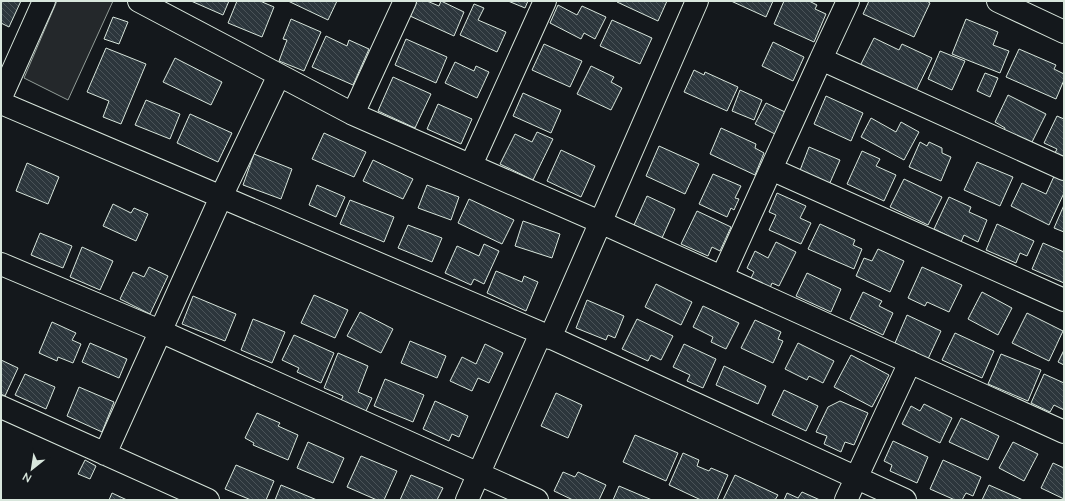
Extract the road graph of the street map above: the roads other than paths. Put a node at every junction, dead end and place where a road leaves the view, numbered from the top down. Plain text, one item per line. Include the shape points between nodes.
1 (44, 1) edge
2 (139, 1) edge
3 (405, 1) edge
4 (545, 1) edge
5 (697, 1) edge
6 (848, 1) edge
7 (998, 1) edge
8 (1064, 32) edge
9 (821, 59) junction
10 (279, 75) junction
11 (1, 97) edge
12 (1, 103) edge
13 (353, 114) junction
14 (471, 165) junction
15 (771, 169) junction
16 (1064, 169) edge
17 (221, 197) junction
18 (600, 222) junction
19 (1, 264) edge
20 (722, 277) junction
21 (1064, 300) edge
22 (160, 331) junction
23 (545, 335) junction
24 (910, 362) junction
25 (1, 407) edge
26 (1064, 432) edge
27 (105, 454) junction
28 (479, 473) junction
29 (856, 477) junction
30 (208, 500) edge
31 (467, 500) edge
32 (538, 500) edge
33 (846, 500) edge
34 (905, 500) edge

1 - 11 street
2 - 10 street
3 - 13 street
4 - 14 street
5 - 18 street
6 - 9 street
7 - 8 street
9 - 15 street
9 - 16 street
10 - 13 street
10 - 17 street
12 - 17 street
13 - 14 street
14 - 18 street
15 - 20 street
15 - 21 street
17 - 22 street
17 - 23 street
18 - 20 street
18 - 23 street
19 - 22 street
20 - 24 street
22 - 27 street
22 - 28 street
23 - 28 street
23 - 29 street
24 - 26 street
24 - 29 street
25 - 27 street
27 - 30 street
28 - 31 street
28 - 32 street
29 - 33 street
29 - 34 street

